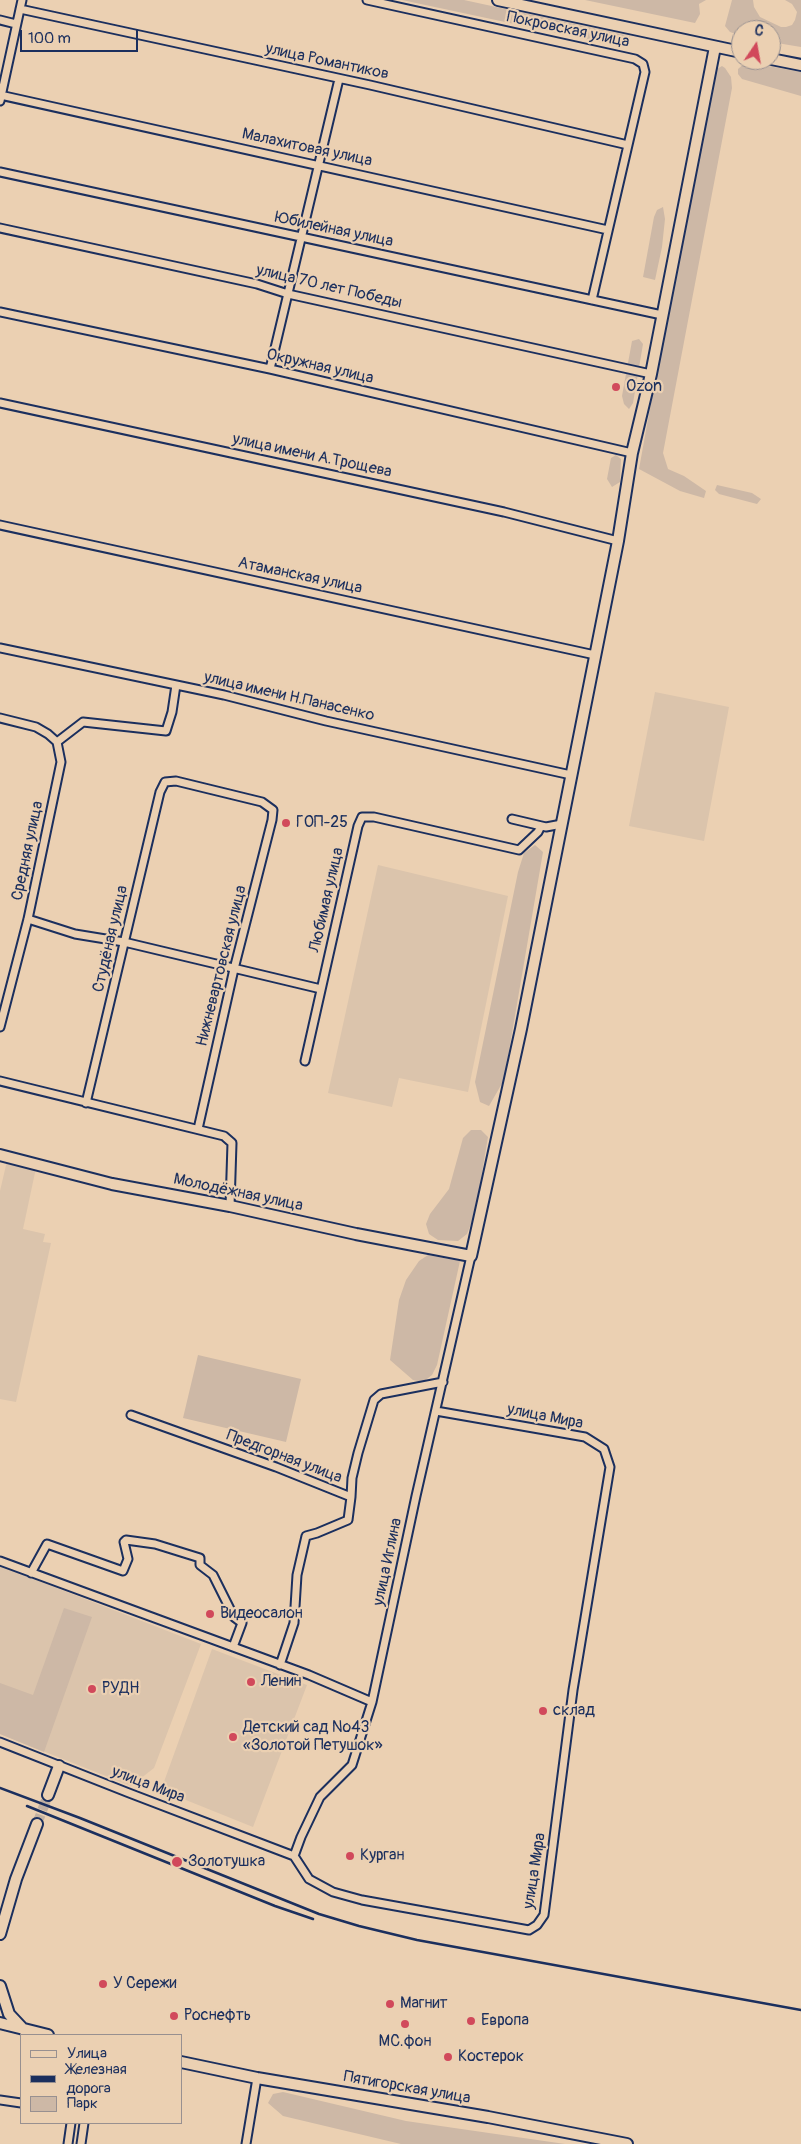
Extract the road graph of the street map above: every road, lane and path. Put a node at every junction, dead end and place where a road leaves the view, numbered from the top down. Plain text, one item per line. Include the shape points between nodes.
1 (22, 0) edge
2 (367, 0) edge
3 (498, 0) edge
4 (20, 9) junction
5 (0, 20) edge
6 (16, 24) junction
7 (715, 47) junction
8 (731, 50) edge
9 (781, 60) edge
10 (801, 65) edge
11 (338, 78) junction
12 (0, 97) edge
13 (628, 145) junction
14 (318, 164) junction
15 (0, 172) edge
16 (0, 228) edge
17 (608, 230) junction
18 (301, 236) junction
19 (288, 294) junction
20 (592, 300) junction
21 (0, 312) edge
22 (662, 316) junction
23 (270, 369) junction
24 (651, 374) junction
25 (0, 403) edge
26 (632, 453) junction
27 (0, 525) edge
28 (618, 541) junction
29 (0, 648) edge
30 (595, 655) junction
31 (176, 685) junction
32 (0, 718) edge
33 (57, 742) junction
34 (572, 775) junction
35 (273, 810) joint
36 (512, 819) dead end
37 (562, 824) junction
38 (541, 826) junction
39 (28, 919) junction
40 (124, 942) junction
41 (234, 969) junction
42 (321, 989) junction
43 (0, 1027) edge
44 (305, 1061) dead end
45 (0, 1081) edge
46 (86, 1103) junction
47 (198, 1129) junction
48 (0, 1155) edge
49 (230, 1206) junction
50 (471, 1256) junction
51 (442, 1382) junction
52 (436, 1411) junction
53 (131, 1414) dead end
54 (350, 1497) junction
55 (0, 1561) edge
56 (31, 1573) junction
57 (232, 1647) junction
58 (280, 1665) junction
59 (372, 1702) junction
60 (0, 1742) edge
61 (59, 1766) junction
62 (48, 1796) tunnel mouth
63 (37, 1824) tunnel mouth
64 (294, 1856) junction
65 (0, 1934) edge
66 (0, 1986) edge
67 (0, 2022) edge
68 (0, 2030) edge
69 (24, 2030) junction
70 (43, 2034) edge
71 (182, 2062) edge
72 (257, 2078) junction
73 (0, 2100) edge
74 (20, 2102) edge
75 (72, 2124) edge
76 (84, 2124) edge
77 (68, 2144) edge
78 (81, 2144) edge
79 (246, 2144) edge
80 (627, 2144) edge

1 - 4 street
2 - 13 street, Покровская улица via 638,60 645,67 645,72
3 - 7 street
4 - 6 street
4 - 11 street, улица Романтиков
5 - 6 street
6 - 12 street
7 - 8 street
7 - 22 street
9 - 10 street
11 - 13 street, улица Романтиков
11 - 14 street
12 - 14 street, Малахитовая улица
13 - 17 street, Покровская улица
14 - 17 street, Малахитовая улица
14 - 18 street
15 - 18 street, Юбилейная улица
16 - 19 street, улица 70 лет Победы via 257,284
17 - 20 street, Покровская улица
18 - 19 street
18 - 20 street, Юбилейная улица
19 - 23 street
19 - 24 street, улица 70 лет Победы
20 - 22 street, Юбилейная улица
21 - 23 street, Окружная улица
22 - 24 street
23 - 26 street, Окружная улица
24 - 26 street
25 - 28 street, улица имени А.Трощева via 504,512
26 - 28 street
27 - 30 street, Атаманская улица
28 - 30 street
29 - 31 street, улица имени Н.Панасенко
30 - 34 street
31 - 33 street via 166,731 83,722
31 - 34 street, улица имени Н.Панасенко
32 - 33 street via 36,727
33 - 39 street, Средняя улица via 61,762
34 - 37 street
35 - 40 street, Студёная улица via 262,802 176,781 165,782
35 - 41 street, Нижневартовская улица
36 - 38 street
37 - 38 street
37 - 50 street
38 - 42 street, Любимая улица via 519,850 362,817
39 - 40 street via 75,934
39 - 43 street, Средняя улица
40 - 41 street
40 - 46 street, Студёная улица
41 - 42 street
41 - 47 street, Нижневартовская улица
42 - 44 street, Любимая улица
45 - 46 street
46 - 47 street
47 - 49 street via 224,1136 232,1142
48 - 49 street, Молодёжная улица via 112,1184
49 - 50 street, Молодёжная улица
50 - 51 street, улица Иглина
51 - 52 street, улица Иглина
51 - 54 street, Предгорная улица via 381,1394 374,1400 358,1453
52 - 59 street, улица Иглина
52 - 64 street, улица Мира via 585,1437 604,1449 610,1467 573,1690 544,1915 529,1930 362,1900 333,1892 310,1879
53 - 54 street, Предгорная улица
54 - 58 street via 348,1520 306,1536 297,1575 294,1623
55 - 56 street
56 - 57 street
56 - 57 street via 47,1544 123,1571 128,1559 126,1540 155,1544 200,1558 200,1565 213,1575 234,1617 242,1622
57 - 58 street
58 - 59 street
59 - 64 street, улица Иглина via 352,1764 320,1797
60 - 61 street, улица Мира
61 - 62 street
61 - 64 street, улица Мира
63 - 65 street via 13,1887
66 - 69 street via 9,2014
67 - 69 street
68 - 69 street
69 - 70 street
71 - 72 street, Пятигорская улица
72 - 79 street
72 - 80 street, Пятигорская улица via 479,2115
73 - 74 street
75 - 77 street
76 - 78 street

